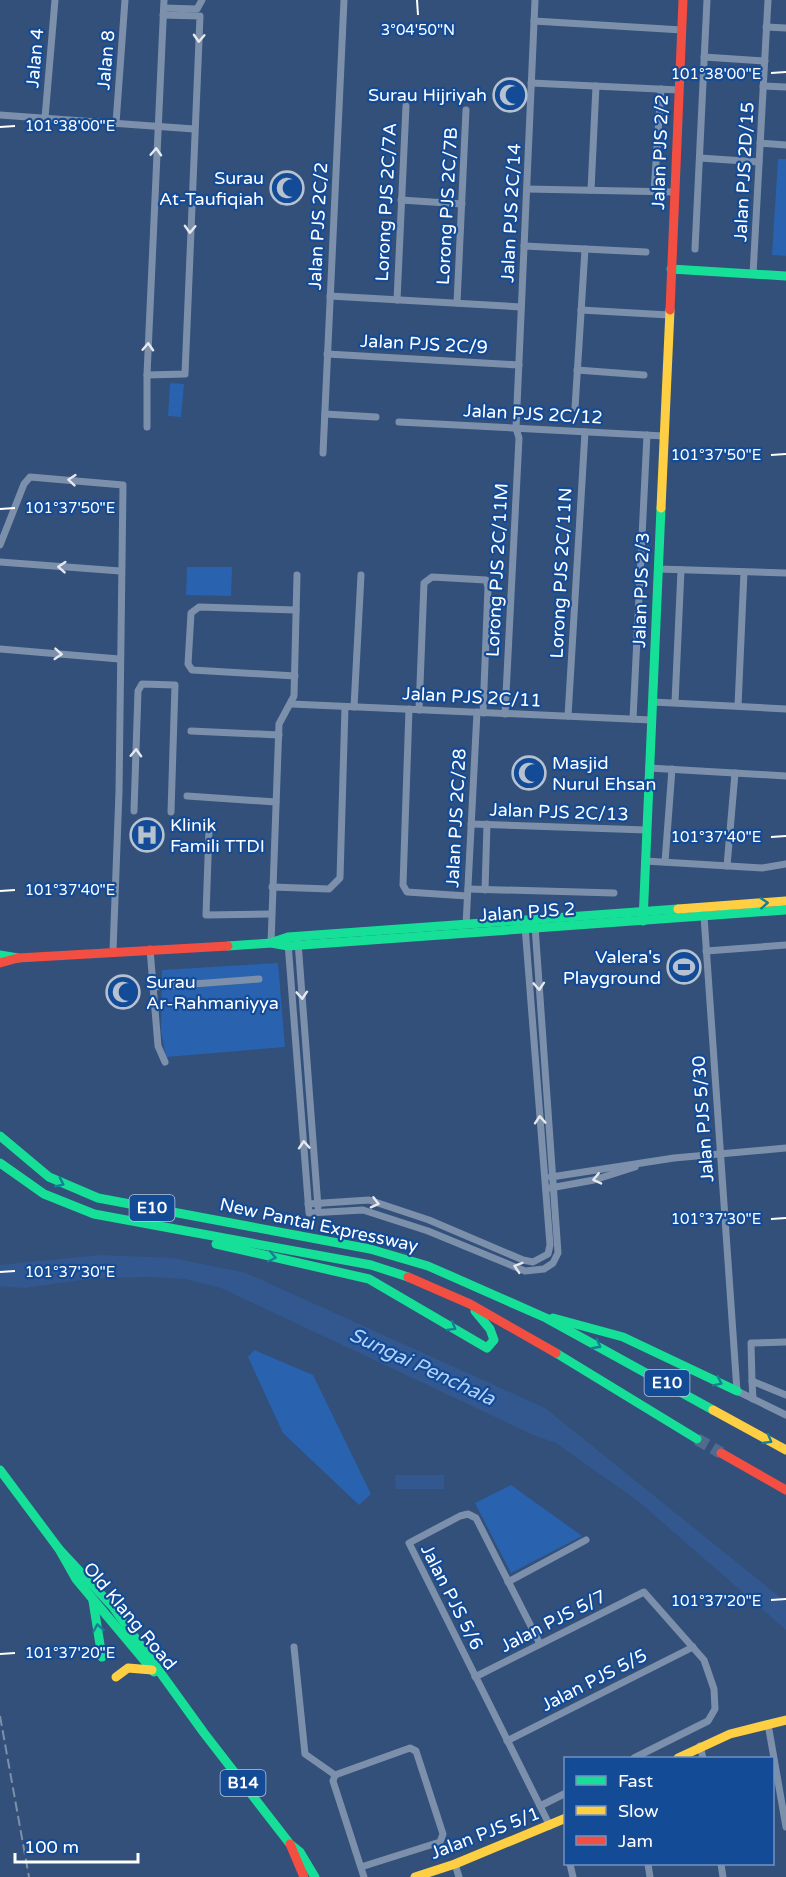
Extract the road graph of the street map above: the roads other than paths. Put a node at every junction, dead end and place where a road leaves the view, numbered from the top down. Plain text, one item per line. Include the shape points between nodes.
1 (55, 0) edge
2 (126, 0) edge
3 (202, 0) edge
4 (344, 0) edge
5 (535, 0) edge
6 (683, 0) edge
7 (707, 0) edge
8 (768, 0) edge
9 (164, 8) edge
10 (534, 21) junction
11 (766, 27) junction
12 (786, 28) edge
13 (682, 30) junction
14 (704, 57) junction
15 (765, 61) junction
16 (531, 83) junction
17 (596, 86) junction
18 (763, 86) junction
19 (786, 87) edge
20 (661, 89) junction
21 (679, 90) junction
22 (406, 106) dead end
23 (466, 110) dead end
24 (0, 115) edge
25 (45, 118) junction
26 (116, 123) junction
27 (158, 126) junction
28 (194, 129) junction
29 (760, 143) junction
30 (786, 145) edge
31 (700, 158) junction
32 (759, 162) junction
33 (527, 189) junction
34 (591, 190) junction
35 (654, 192) junction
36 (675, 192) junction
37 (401, 200) junction
38 (462, 204) junction
39 (524, 246) junction
40 (585, 249) junction
41 (695, 249) dead end
42 (646, 252) dead end
43 (671, 269) junction
44 (753, 274) junction
45 (786, 276) edge
46 (330, 296) junction
47 (397, 300) junction
48 (458, 303) junction
49 (521, 307) junction
50 (581, 310) junction
51 (669, 315) junction
52 (327, 354) junction
53 (519, 365) junction
54 (577, 370) junction
55 (147, 375) junction
56 (644, 375) dead end
57 (575, 408) dead end
58 (325, 414) junction
59 (376, 417) dead end
60 (399, 422) dead end
61 (147, 427) dead end
62 (516, 428) junction
63 (585, 432) junction
64 (647, 435) junction
65 (664, 436) junction
66 (323, 453) dead end
67 (0, 545) edge
68 (0, 562) edge
69 (658, 569) junction
70 (681, 570) junction
71 (120, 571) junction
72 (744, 573) junction
73 (786, 573) edge
74 (361, 574) dead end
75 (297, 575) dead end
76 (296, 610) junction
77 (0, 649) edge
78 (119, 658) junction
79 (295, 676) junction
80 (653, 702) junction
81 (675, 702) junction
82 (291, 704) junction
83 (738, 706) junction
84 (345, 707) junction
85 (354, 707) junction
86 (410, 709) junction
87 (786, 709) edge
88 (418, 710) junction
89 (480, 712) junction
90 (505, 714) junction
91 (568, 716) junction
92 (633, 719) junction
93 (652, 720) junction
94 (191, 731) dead end
95 (279, 735) junction
96 (649, 768) junction
97 (672, 769) junction
98 (735, 773) junction
99 (786, 776) edge
100 (188, 796) dead end
101 (276, 802) junction
102 (134, 811) dead end
103 (171, 812) dead end
104 (471, 824) junction
105 (487, 824) junction
106 (208, 829) dead end
107 (646, 830) junction
108 (645, 861) junction
109 (665, 862) junction
110 (786, 864) edge
111 (727, 866) junction
112 (272, 887) junction
113 (485, 890) junction
114 (468, 893) junction
115 (614, 893) dead end
116 (786, 901) edge
117 (786, 910) edge
118 (271, 914) junction
119 (643, 916) junction
120 (704, 916) junction
121 (530, 924) junction
122 (466, 925) junction
123 (293, 941) junction
124 (271, 943) junction
125 (786, 945) edge
126 (150, 949) junction
127 (113, 951) junction
128 (706, 951) junction
129 (0, 955) edge
130 (18, 958) junction
131 (0, 963) edge
132 (259, 979) dead end
133 (153, 987) junction
134 (165, 1062) dead end
135 (0, 1136) edge
136 (786, 1148) edge
137 (720, 1153) junction
138 (0, 1163) edge
139 (637, 1166) junction
140 (0, 1168) edge
141 (554, 1176) junction
142 (545, 1178) junction
143 (555, 1187) junction
144 (546, 1188) junction
145 (318, 1203) junction
146 (308, 1204) junction
147 (319, 1212) junction
148 (470, 1304) junction
149 (546, 1318) junction
150 (786, 1342) edge
151 (752, 1382) junction
152 (737, 1391) junction
153 (786, 1395) edge
154 (753, 1399) junction
155 (786, 1415) edge
156 (696, 1438) tunnel mouth
157 (786, 1450) edge
158 (721, 1452) tunnel mouth
159 (0, 1470) edge
160 (786, 1490) edge
161 (586, 1540) dead end
162 (59, 1549) junction
163 (508, 1582) junction
164 (93, 1599) junction
165 (540, 1644) junction
166 (294, 1647) dead end
167 (693, 1647) junction
168 (102, 1657) dead end
169 (152, 1670) junction
170 (116, 1677) dead end
171 (476, 1677) junction
172 (181, 1700) junction
173 (786, 1720) edge
174 (768, 1724) junction
175 (507, 1741) junction
176 (700, 1746) junction
177 (636, 1757) edge
178 (680, 1757) edge
179 (702, 1757) edge
180 (774, 1757) edge
181 (774, 1758) edge
182 (335, 1775) junction
183 (564, 1794) edge
184 (540, 1806) junction
185 (564, 1819) edge
186 (550, 1826) junction
187 (786, 1827) edge
188 (290, 1844) junction
189 (455, 1864) junction
190 (361, 1867) junction
191 (304, 1877) edge
192 (315, 1877) edge
193 (364, 1877) edge
194 (415, 1877) edge
195 (459, 1877) edge

1 - 25 street, Jalan 4
2 - 26 street, Jalan 8
3 - 9 street via 197,9
4 - 46 street, Jalan PJS 2C/2
5 - 10 street, Jalan PJS 2C/14
6 - 13 main road, Jalan PJS 2/2
7 - 14 street
8 - 11 street, Jalan PJS 2D/15
9 - 27 street
9 -> 28 street via 200,16
10 - 13 street
10 - 16 street, Jalan PJS 2C/14
11 - 12 street
11 - 15 street, Jalan PJS 2D/15
13 - 21 main road, Jalan PJS 2/2
14 - 15 street
14 - 31 street
15 - 18 street, Jalan PJS 2D/15
16 - 17 street
16 - 33 street, Jalan PJS 2C/14
17 - 20 street
17 - 34 street
18 - 19 street
18 - 29 street, Jalan PJS 2D/15
20 - 21 street
20 - 35 street
21 - 36 main road, Jalan PJS 2/2
22 - 37 street, Lorong PJS 2C/7A
23 - 38 street, Lorong PJS 2C/7B
24 - 25 street
25 - 26 street
26 - 27 street
27 - 28 street
55 -> 27 street
28 -> 55 street via 185,374
29 - 30 street
29 - 32 street, Jalan PJS 2D/15
31 - 32 street
31 - 41 street
32 - 44 street, Jalan PJS 2D/15
33 - 34 street
33 - 39 street, Jalan PJS 2C/14
34 - 35 street
35 - 36 street
36 - 43 main road, Jalan PJS 2/2
37 - 38 street
37 - 47 street, Lorong PJS 2C/7A
38 - 48 street, Lorong PJS 2C/7B
39 - 40 street
39 - 49 street, Jalan PJS 2C/14
40 - 42 street
40 - 50 street
43 - 44 main road
43 - 51 main road, Jalan PJS 2/3
44 - 45 main road
46 - 47 street
46 - 52 street, Jalan PJS 2C/2
47 - 48 street
48 - 49 street
49 - 53 street, Jalan PJS 2C/14
50 - 51 street
50 - 54 street
51 - 65 main road, Jalan PJS 2/3
52 - 53 street, Jalan PJS 2C/9
52 - 58 street, Jalan PJS 2C/2
53 - 62 street, Jalan PJS 2C/14
54 - 56 street
54 - 57 street
55 - 61 street
58 - 59 street
58 - 66 street, Jalan PJS 2C/2
60 - 62 street, Jalan PJS 2C/12
62 - 63 street, Jalan PJS 2C/12
62 - 90 street, Lorong PJS 2C/11M via 519,438
63 - 64 street, Jalan PJS 2C/12
63 - 91 street, Lorong PJS 2C/11N
64 - 65 street, Jalan PJS 2C/12
64 - 92 street
65 - 69 main road, Jalan PJS 2/3
71 -> 67 street via 123,484 30,477
71 -> 68 street
69 - 70 street
69 - 80 main road, Jalan PJS 2/3
70 - 72 street
70 - 81 street
71 - 78 street
72 - 73 street
72 - 83 street
74 - 85 street
75 - 76 street
76 - 79 street
76 - 79 street via 199,608 191,613 188,664 192,670
77 -> 78 street
78 - 127 street
79 - 82 street
80 - 81 street
80 - 93 main road, Jalan PJS 2/3
81 - 83 street
82 - 84 street, Jalan PJS 2C/11
82 - 95 street via 283,713
83 - 87 street
84 - 85 street, Jalan PJS 2C/11
84 - 112 street via 340,878 329,889
85 - 86 street, Jalan PJS 2C/11
86 - 88 street, Jalan PJS 2C/11
86 - 114 street via 403,885 407,892
88 - 89 street, Jalan PJS 2C/11
88 - 89 street, Jalan PJS 2C/28 via 424,582 432,577 486,580
89 - 90 street, Jalan PJS 2C/11
89 - 104 street, Jalan PJS 2C/28
90 - 91 street, Jalan PJS 2C/11
91 - 92 street, Jalan PJS 2C/11
92 - 93 street, Jalan PJS 2C/11
93 - 96 main road, Jalan PJS 2/3
94 - 95 street
95 - 101 street
96 - 97 street
96 - 107 main road, Jalan PJS 2/3
97 - 98 street
97 - 109 street
98 - 99 street
98 - 111 street
100 - 101 street
101 - 112 street
102 -> 103 street via 138,691 142,684 153,684 175,685
104 - 105 street, Jalan PJS 2C/13
104 - 114 street, Jalan PJS 2C/28
105 - 107 street, Jalan PJS 2C/13
105 - 113 street
106 - 118 street via 206,915
107 - 108 main road, Jalan PJS 2/3
108 - 109 street
108 - 119 main road, Jalan PJS 2/3
109 - 111 street
110 - 111 street
112 - 118 street
113 - 114 street
113 - 115 street
114 - 122 street, Jalan PJS 2C/28
119 -> 116 main road
117 - 120 main road, Jalan PJS 2
118 - 124 street
119 - 120 main road, Jalan PJS 2
119 - 121 main road, Jalan PJS 2
120 - 128 street, Jalan PJS 5/30
121 - 122 main road, Jalan PJS 2
121 - 123 main road, Jalan PJS 2
121 -> 141 street
142 -> 121 street
122 - 123 main road, Jalan PJS 2
123 - 124 main road, Jalan PJS 2
123 -> 145 street
146 -> 123 street
124 - 126 main road, Jalan PJS 2
125 - 128 street
126 - 127 main road, Jalan PJS 2
126 - 133 street
127 - 130 main road, Jalan PJS 2
128 - 137 street, Jalan PJS 5/30
129 - 130 main road, Jalan PJS 2
130 - 131 main road, Jalan PJS 2
132 - 133 street
133 - 134 street via 158,1046
135 -> 149 main road, New Pantai Expressway / E10 via 49,1177 98,1198 370,1250 428,1266
136 - 137 street
137 - 139 street
137 - 152 street, Jalan PJS 5/30
138 - 148 main road, New Pantai Expressway / E10 via 35,1191 94,1214 371,1265
139 - 141 street
139 -> 143 street
140 -> 148 main road via 40,1195 93,1216 369,1279 487,1348 494,1340 493,1335
141 - 142 street
141 - 143 street
142 - 144 street
143 - 144 street
143 -> 147 street via 558,1253 544,1269 525,1271 428,1231 363,1210
145 -> 144 street via 369,1200 533,1262 548,1254 550,1245
145 - 146 street
145 - 147 street
146 - 147 street via 309,1213
148 - 156 main road, New Pantai Expressway / E10
149 -> 152 main road via 576,1321 670,1358
149 -> 157 main road, New Pantai Expressway / E10
150 - 151 street via 751,1343
151 - 153 street
151 - 154 street
152 - 154 street
154 - 155 street
158 - 160 main road
159 - 162 main road, Old Klang Road / B14
161 - 163 street
162 - 164 main road, Old Klang Road / B14 via 70,1571
162 - 172 main road, Old Klang Road / B14 via 78,1565
163 - 165 street, Jalan PJS 5/6
163 - 171 street, Jalan PJS 5/6 via 472,1516 460,1516 408,1543
168 -> 164 main road
164 - 169 main road, Old Klang Road / B14
165 - 167 street, Jalan PJS 5/7 via 644,1592
165 - 171 street, Jalan PJS 5/7
166 - 182 street via 305,1754
167 - 175 street, Jalan PJS 5/5
167 - 177 street via 711,1678 714,1713 708,1721
169 - 170 main road via 135,1666
169 - 172 main road, Old Klang Road / B14
171 - 175 street, Jalan PJS 5/6
172 - 188 main road, Old Klang Road / B14
173 - 174 main road
174 - 176 main road
174 - 180 street
175 - 184 street, Jalan PJS 5/6
176 - 178 main road
176 - 179 street
181 - 187 street
182 - 190 street via 333,1781
182 - 190 street via 410,1748 416,1751 443,1833 440,1842
183 - 184 street
184 - 186 street, Jalan PJS 5/6
185 - 186 main road, Jalan PJS 5/1
186 - 189 main road, Jalan PJS 5/1
188 - 191 main road, Old Klang Road / B14
188 - 192 main road, Old Klang Road / B14 via 300,1852
189 - 194 main road, Jalan PJS 5/1
189 - 195 street
190 - 193 street

